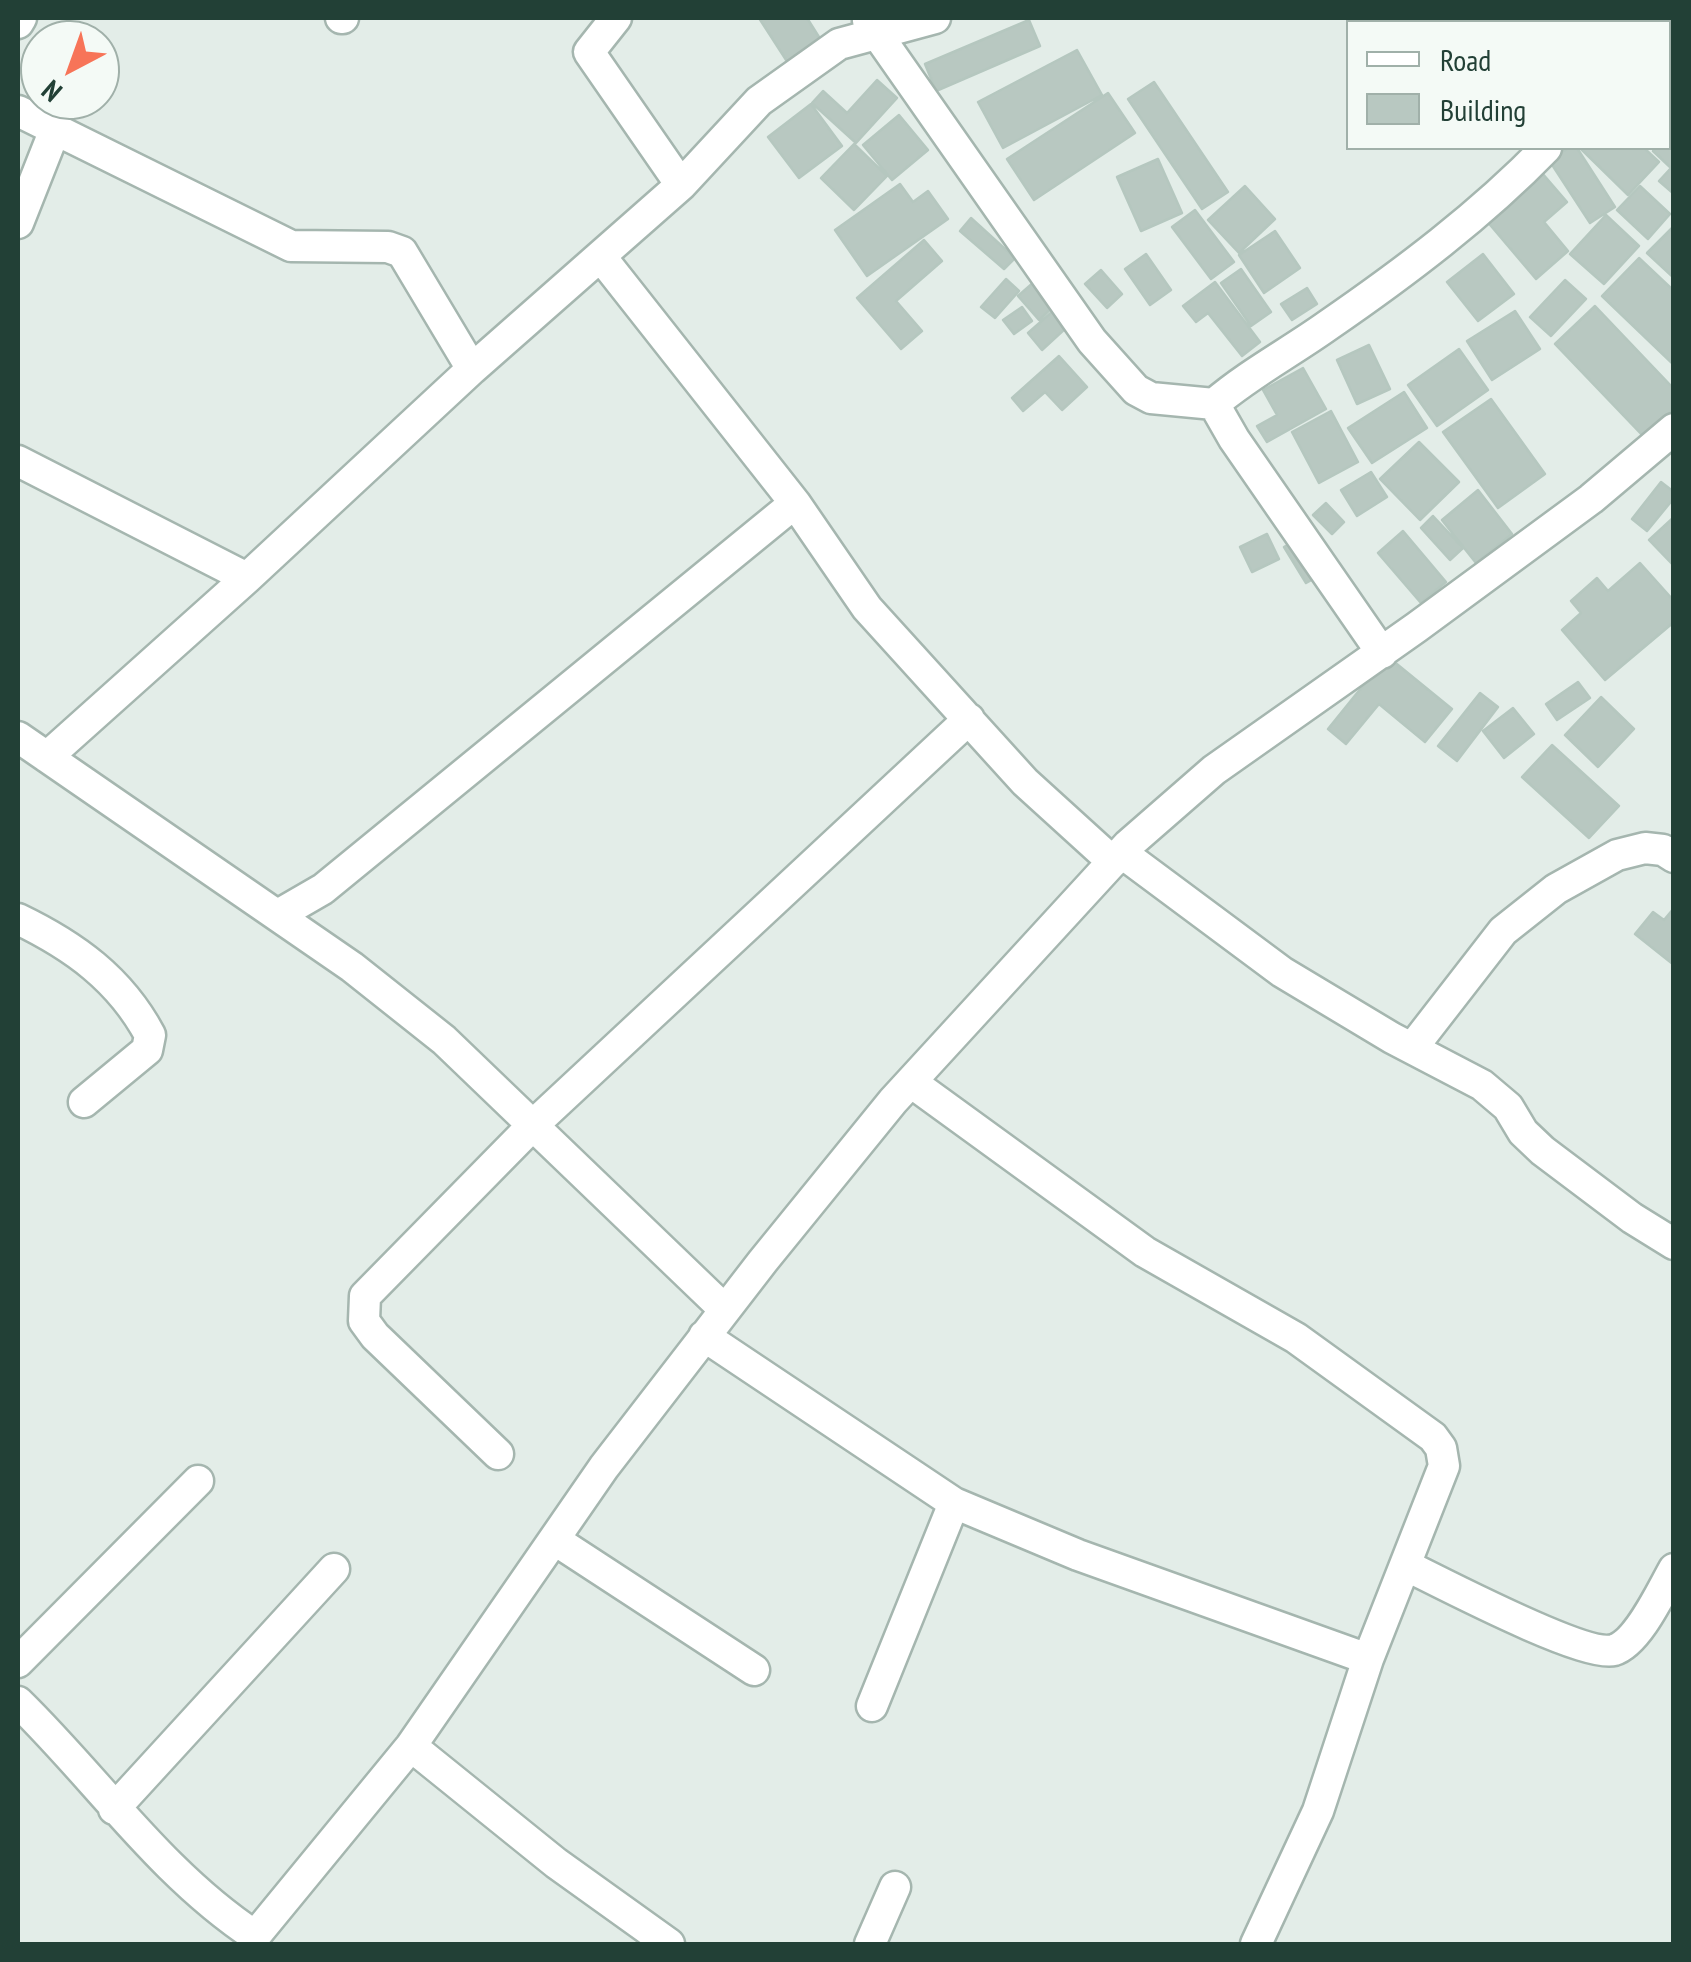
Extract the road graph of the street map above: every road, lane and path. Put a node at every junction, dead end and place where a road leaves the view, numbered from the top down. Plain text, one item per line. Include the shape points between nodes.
1 (935, 18) edge
2 (600, 24) edge
3 (872, 26) edge
4 (18, 111) edge
5 (54, 132) junction
6 (1544, 150) edge
7 (681, 185) junction
8 (18, 224) edge
9 (601, 257) junction
10 (472, 370) junction
11 (1214, 404) junction
12 (1674, 428) edge
13 (18, 461) edge
14 (795, 503) junction
15 (247, 578) junction
16 (1382, 653) junction
17 (969, 719) junction
18 (18, 738) edge
19 (47, 757) junction
20 (1670, 850) edge
21 (1117, 857) junction
22 (278, 915) junction
23 (18, 918) edge
24 (1413, 1047) junction
25 (911, 1082) junction
26 (84, 1102) dead end
27 (531, 1127) junction
28 (1674, 1244) edge
29 (725, 1310) junction
30 (704, 1336) junction
31 (498, 1454) dead end
32 (198, 1481) dead end
33 (954, 1503) junction
34 (555, 1540) junction
35 (1406, 1565) junction
36 (334, 1568) dead end
37 (1674, 1569) edge
38 (1368, 1658) junction
39 (18, 1662) edge
40 (754, 1670) dead end
41 (872, 1706) dead end
42 (19, 1707) edge
43 (411, 1746) junction
44 (114, 1809) junction
45 (895, 1887) dead end
46 (252, 1940) edge
47 (669, 1944) edge
48 (870, 1944) edge
49 (1256, 1944) edge

1 - 3 street
2 - 7 street via 589,52
3 - 7 street via 816,57 759,101
3 - 11 street via 1092,341 1136,390 1151,398
4 - 5 street
5 - 8 street
5 - 10 street via 291,246 402,252
6 - 11 street via 1395,279
7 - 9 street
9 - 10 street
9 - 14 street
10 - 15 street
11 - 16 street
12 - 16 street via 1591,499
13 - 15 street
14 - 17 street via 867,608
14 - 22 street via 323,889
15 - 19 street
16 - 21 street via 1214,770
17 - 21 street via 1026,782
17 - 27 street
18 - 19 street
19 - 22 street
20 - 24 street via 1617,855 1556,889 1502,931
21 - 24 street via 1282,972
21 - 25 street
22 - 27 street via 444,1040
23 - 26 street via 82,953 135,1007 150,1035 146,1050
24 - 28 street via 1482,1085 1543,1151
25 - 29 street
25 - 35 street via 1145,1252 1296,1338 1433,1437 1444,1466
27 - 29 street
27 - 31 street via 364,1296 364,1321 375,1336
29 - 30 street
30 - 33 street
30 - 34 street
32 - 39 street
33 - 38 street via 1078,1555
33 - 41 street
34 - 40 street
34 - 43 street
35 - 37 street via 1602,1651 1625,1644
35 - 38 street
36 - 44 street
38 - 49 street via 1302,1851
42 - 44 street
43 - 46 street
43 - 47 street
44 - 46 street
45 - 48 street

